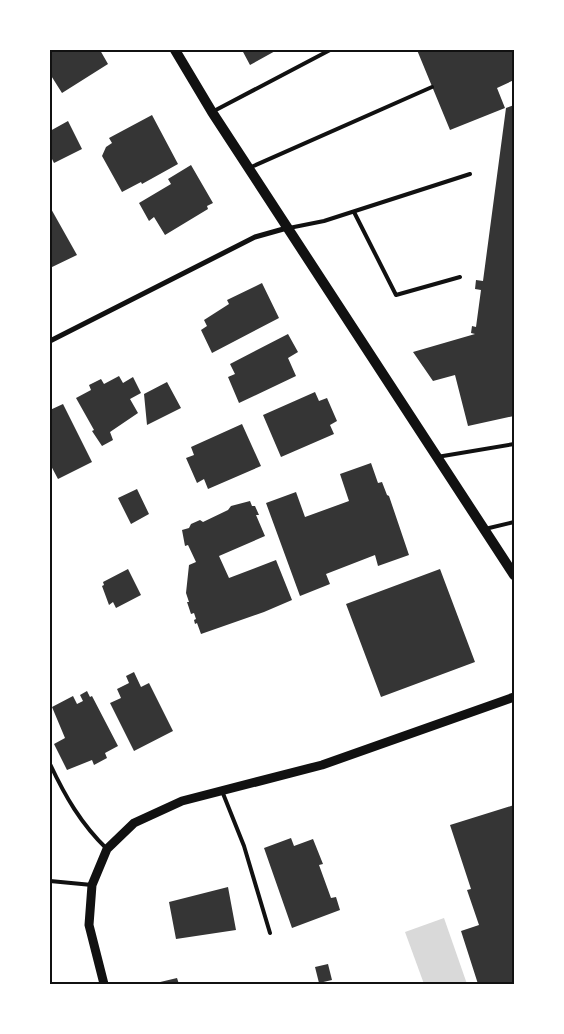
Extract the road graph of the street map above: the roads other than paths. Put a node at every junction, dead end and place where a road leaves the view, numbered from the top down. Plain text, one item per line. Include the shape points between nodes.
1 (175, 50) edge
2 (330, 50) edge
3 (432, 88) dead end
4 (212, 112) junction
5 (249, 168) junction
6 (470, 174) dead end
7 (354, 212) junction
8 (287, 228) junction
9 (460, 277) dead end
10 (50, 341) edge
11 (514, 444) edge
12 (436, 457) junction
13 (514, 522) edge
14 (484, 529) junction
15 (514, 575) edge
16 (514, 697) edge
17 (50, 764) edge
18 (222, 791) junction
19 (107, 849) junction
20 (50, 881) edge
21 (92, 885) junction
22 (270, 933) dead end
23 (104, 984) edge

1 - 4 main road
2 - 4 lane
3 - 5 lane
4 - 5 main road
5 - 8 main road
6 - 7 lane
7 - 8 lane
7 - 9 lane via 396,295
8 - 10 street via 255,237
8 - 12 main road
11 - 12 lane
12 - 14 main road
13 - 14 lane
14 - 15 main road
16 - 18 street via 322,765
17 - 19 lane via 70,805 91,834
18 - 19 street via 182,801 134,823
18 - 22 lane via 244,846
19 - 21 street
20 - 21 lane
21 - 23 street via 89,926

